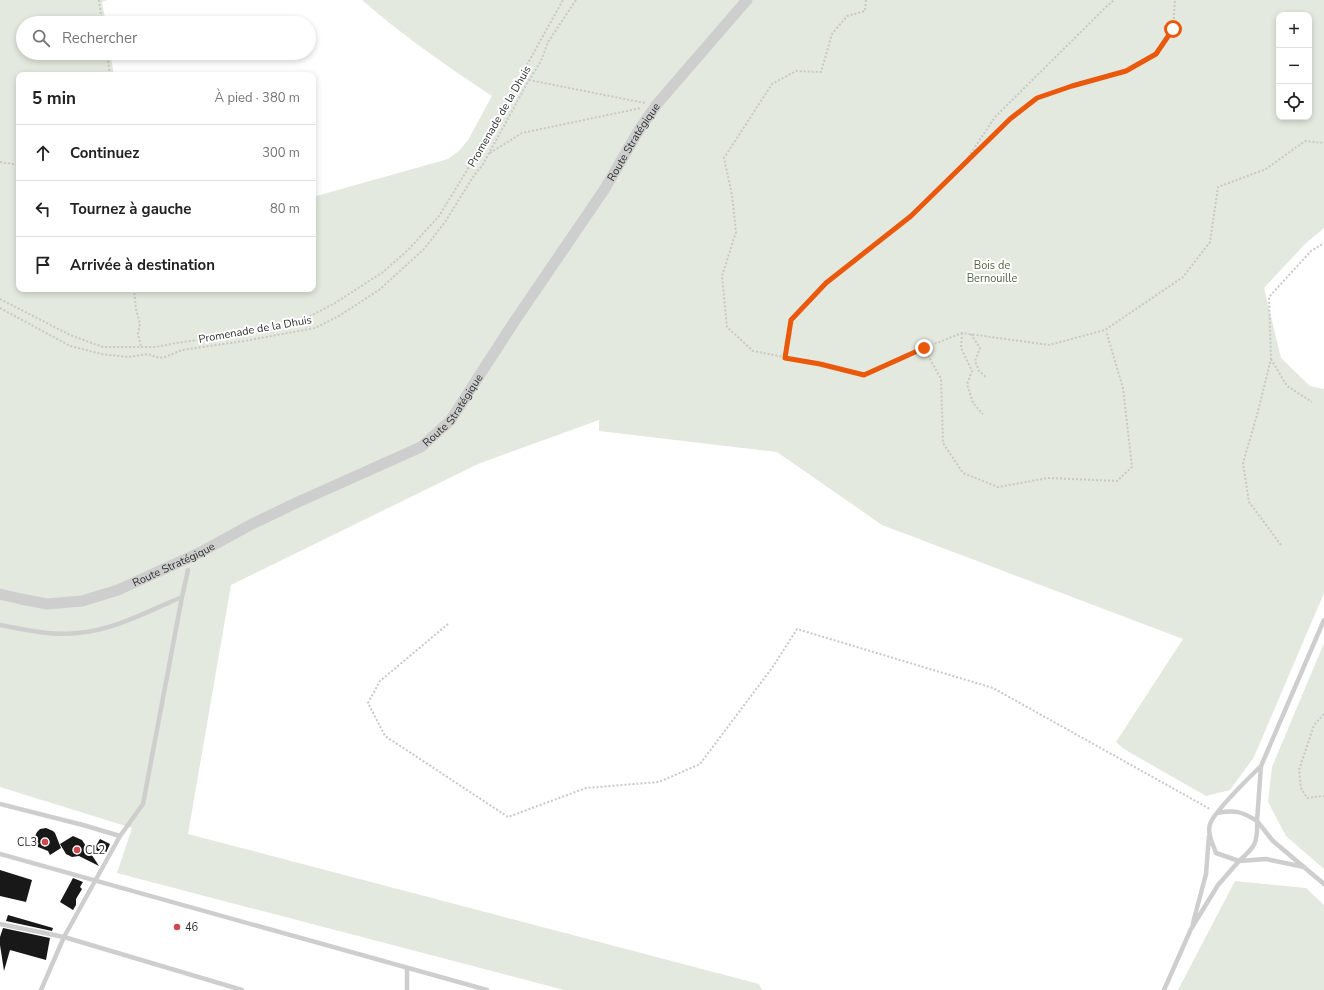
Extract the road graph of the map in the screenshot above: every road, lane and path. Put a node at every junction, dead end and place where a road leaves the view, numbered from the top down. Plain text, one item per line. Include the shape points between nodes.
1 (98, 0) edge
2 (563, 0) edge
3 (576, 0) edge
4 (746, 0) edge
5 (866, 0) edge
6 (1114, 0) edge
7 (1175, 0) edge
8 (101, 16) edge
9 (108, 60) edge
10 (110, 72) edge
11 (529, 80) junction
12 (656, 105) junction
13 (1324, 143) edge
14 (490, 153) junction
15 (0, 162) edge
16 (965, 162) junction
17 (16, 165) edge
18 (1324, 243) edge
19 (134, 292) edge
20 (0, 299) edge
21 (0, 308) edge
22 (1106, 330) junction
23 (962, 333) junction
24 (971, 334) junction
25 (141, 347) junction
26 (924, 348) junction
27 (785, 358) junction
28 (1271, 359) junction
29 (986, 378) dead end
30 (1312, 402) dead end
31 (983, 414) dead end
32 (1281, 545) dead end
33 (188, 570) dead end
34 (0, 594) edge
35 (182, 597) junction
36 (1324, 620) edge
37 (448, 624) dead end
38 (0, 625) edge
39 (1324, 714) edge
40 (1261, 766) junction
41 (1324, 796) edge
42 (0, 804) edge
43 (1217, 813) junction
44 (1257, 821) junction
45 (1209, 835) junction
46 (120, 836) junction
47 (0, 854) edge
48 (1239, 861) junction
49 (1306, 868) junction
50 (95, 881) junction
51 (1324, 884) edge
52 (0, 924) edge
53 (1191, 928) junction
54 (64, 937) junction
55 (407, 968) junction
56 (479, 989) edge
57 (41, 990) edge
58 (242, 990) edge
59 (407, 990) edge
60 (487, 990) edge
61 (1164, 990) edge

1 - 8 path
2 - 25 path, Promenade de la Dhuis via 480,149 439,216 383,272 335,303 299,322 248,333
3 - 11 path, Promenade de la Dhuis via 548,42 541,61
4 - 12 street, Route Stratégique
5 - 27 path via 865,11 847,16 832,34 821,72 796,71 772,84 724,158 732,194 736,232 722,276 727,327 753,352
6 - 16 path via 995,117
7 - 16 path via 1173,29 1156,54 1126,71 1037,98 1010,119
9 - 10 path
11 - 12 path
11 - 14 path, Promenade de la Dhuis
12 - 14 path via 522,132
12 - 34 street, Route Stratégique via 604,190 450,421 421,447 298,502 201,552 118,590 82,601 47,604
13 - 22 path via 1305,141 1266,169 1218,187 1210,242 1183,277
14 - 21 path, Promenade de la Dhuis via 446,222 424,249 379,290 315,328 182,350 159,358 148,354 128,357 101,354 70,346
15 - 17 path
16 - 27 path via 911,216 826,283 791,320
18 - 28 path via 1311,251 1269,297
19 - 25 path
20 - 25 path, Promenade de la Dhuis via 70,335 103,347
22 - 24 path via 1049,345
22 - 26 path via 1123,388 1132,467 1117,481 1048,478 998,488 963,473 943,444 941,379
23 - 24 path
23 - 26 path
23 - 31 path via 961,348 972,371 968,384 973,403
24 - 29 path via 980,348 975,361 979,371
26 - 27 path via 864,375
28 - 30 path via 1287,386
28 - 32 path via 1244,463 1249,502
33 - 35 lane
35 - 38 lane via 108,628 78,634 44,633
35 - 46 lane via 143,804
36 - 40 lane
37 - 43 path via 380,680 368,703 385,736 508,817 586,788 659,782 700,764 772,668 797,629 993,688
39 - 41 path via 1314,725 1299,770 1301,788 1307,798
40 - 43 lane
40 - 44 lane
42 - 46 lane
43 - 44 lane via 1244,813
43 - 45 lane via 1210,824
44 - 48 lane via 1258,836 1252,850
44 - 49 lane via 1273,840
45 - 48 lane via 1216,853
45 - 53 lane via 1206,874
46 - 50 lane
47 - 50 lane
48 - 49 lane via 1266,859
48 - 53 lane via 1218,884
49 - 51 lane
50 - 54 lane
50 - 55 lane
52 - 54 lane
53 - 61 lane
54 - 57 lane
54 - 58 lane
55 - 56 lane
55 - 59 lane
56 - 60 lane

